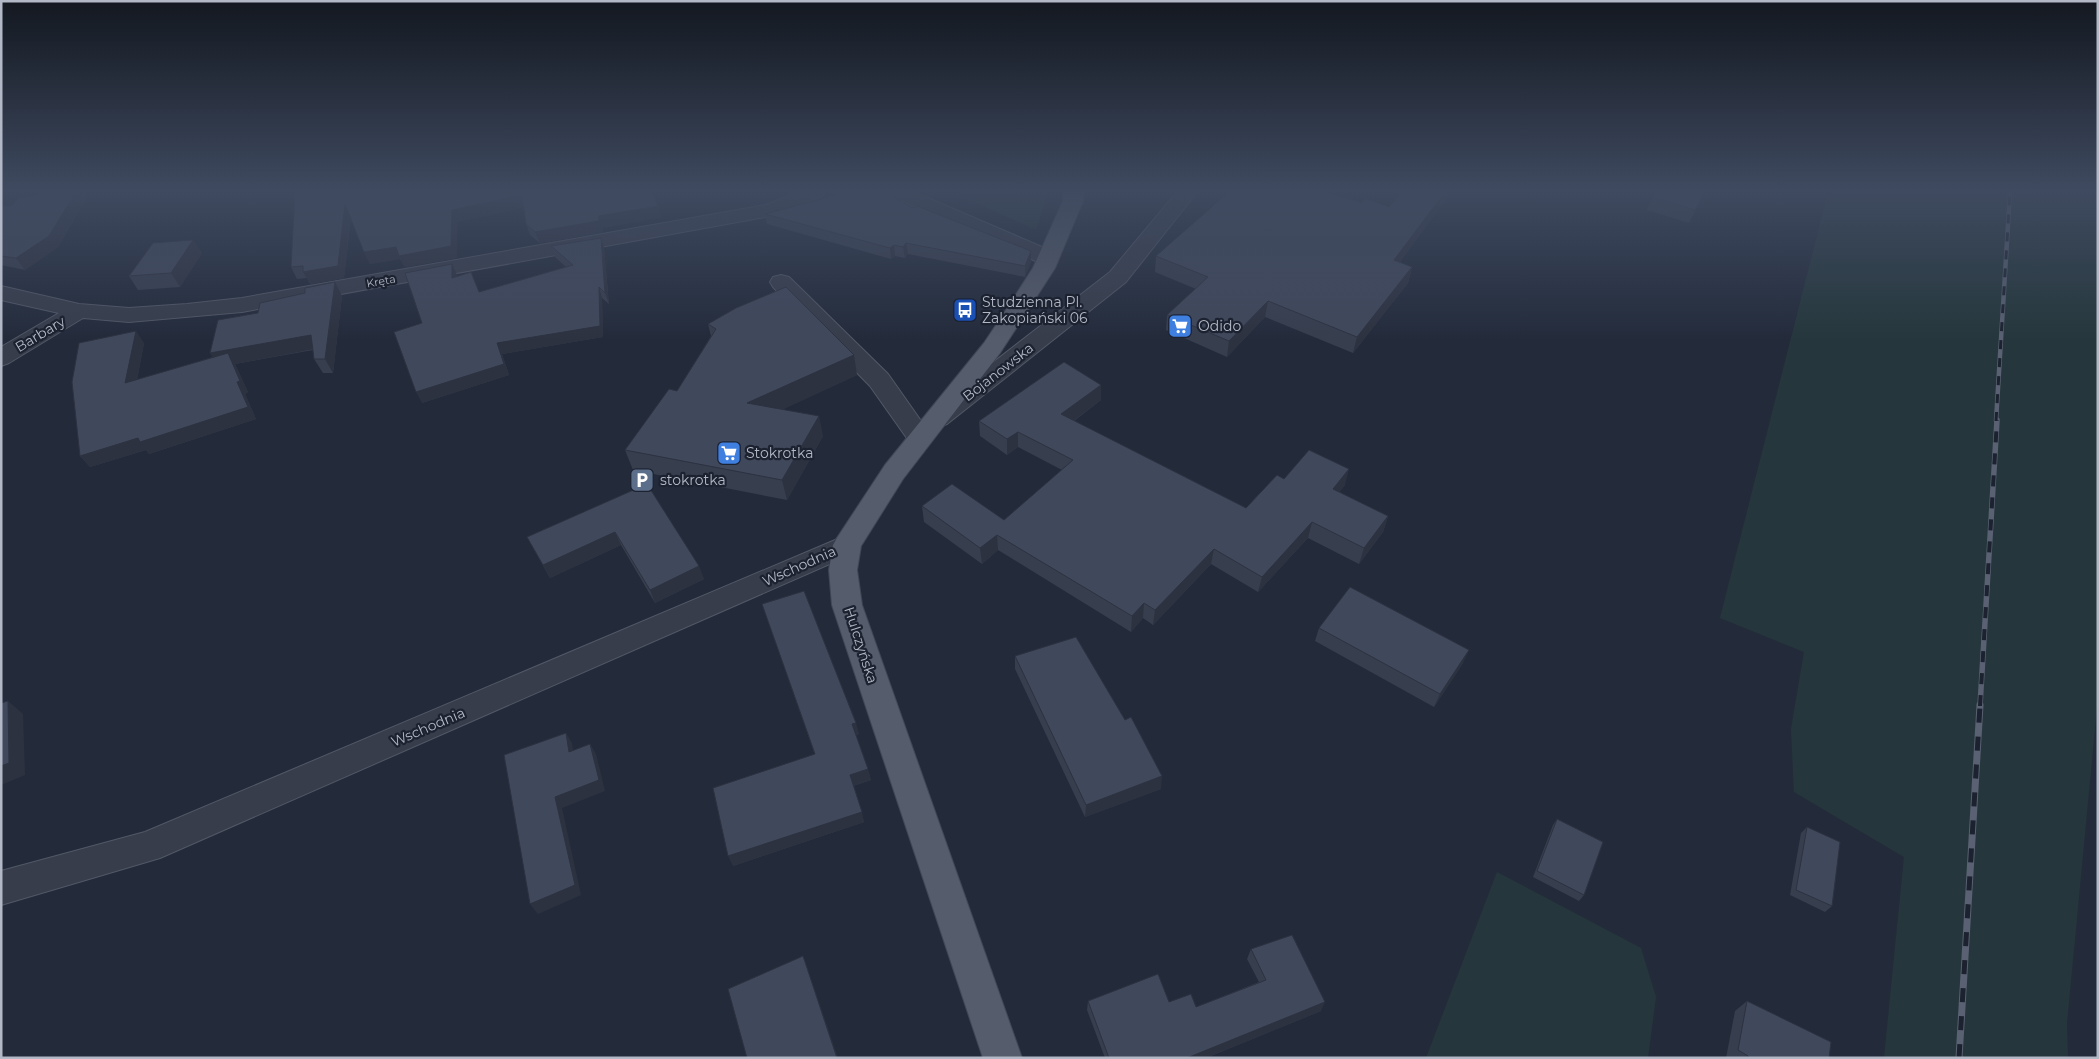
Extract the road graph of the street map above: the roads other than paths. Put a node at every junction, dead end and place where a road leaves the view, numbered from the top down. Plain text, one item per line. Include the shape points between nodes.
1 (596, 241) edge
2 (1010, 241) edge
3 (1055, 241) edge
4 (1147, 241) edge
5 (1048, 258) junction
6 (781, 282) dead end
7 (1, 293) edge
8 (79, 310) junction
9 (1, 358) edge
10 (926, 431) junction
11 (847, 545) junction
12 (1, 888) edge
13 (1003, 1058) edge

1 - 8 street, Kręta via 242,305 129,315
2 - 5 street
3 - 5 main road, Hulczyńska
4 - 10 street, Bojanowska via 1118,277
5 - 10 main road, Hulczyńska via 992,348
6 - 10 street
7 - 8 street, Kręta
8 - 9 street, Barbary
10 - 11 main road, Hulczyńska via 894,472
11 - 12 street, Wschodnia via 148,847
11 - 13 main road, Hulczyńska via 843,570 847,605

